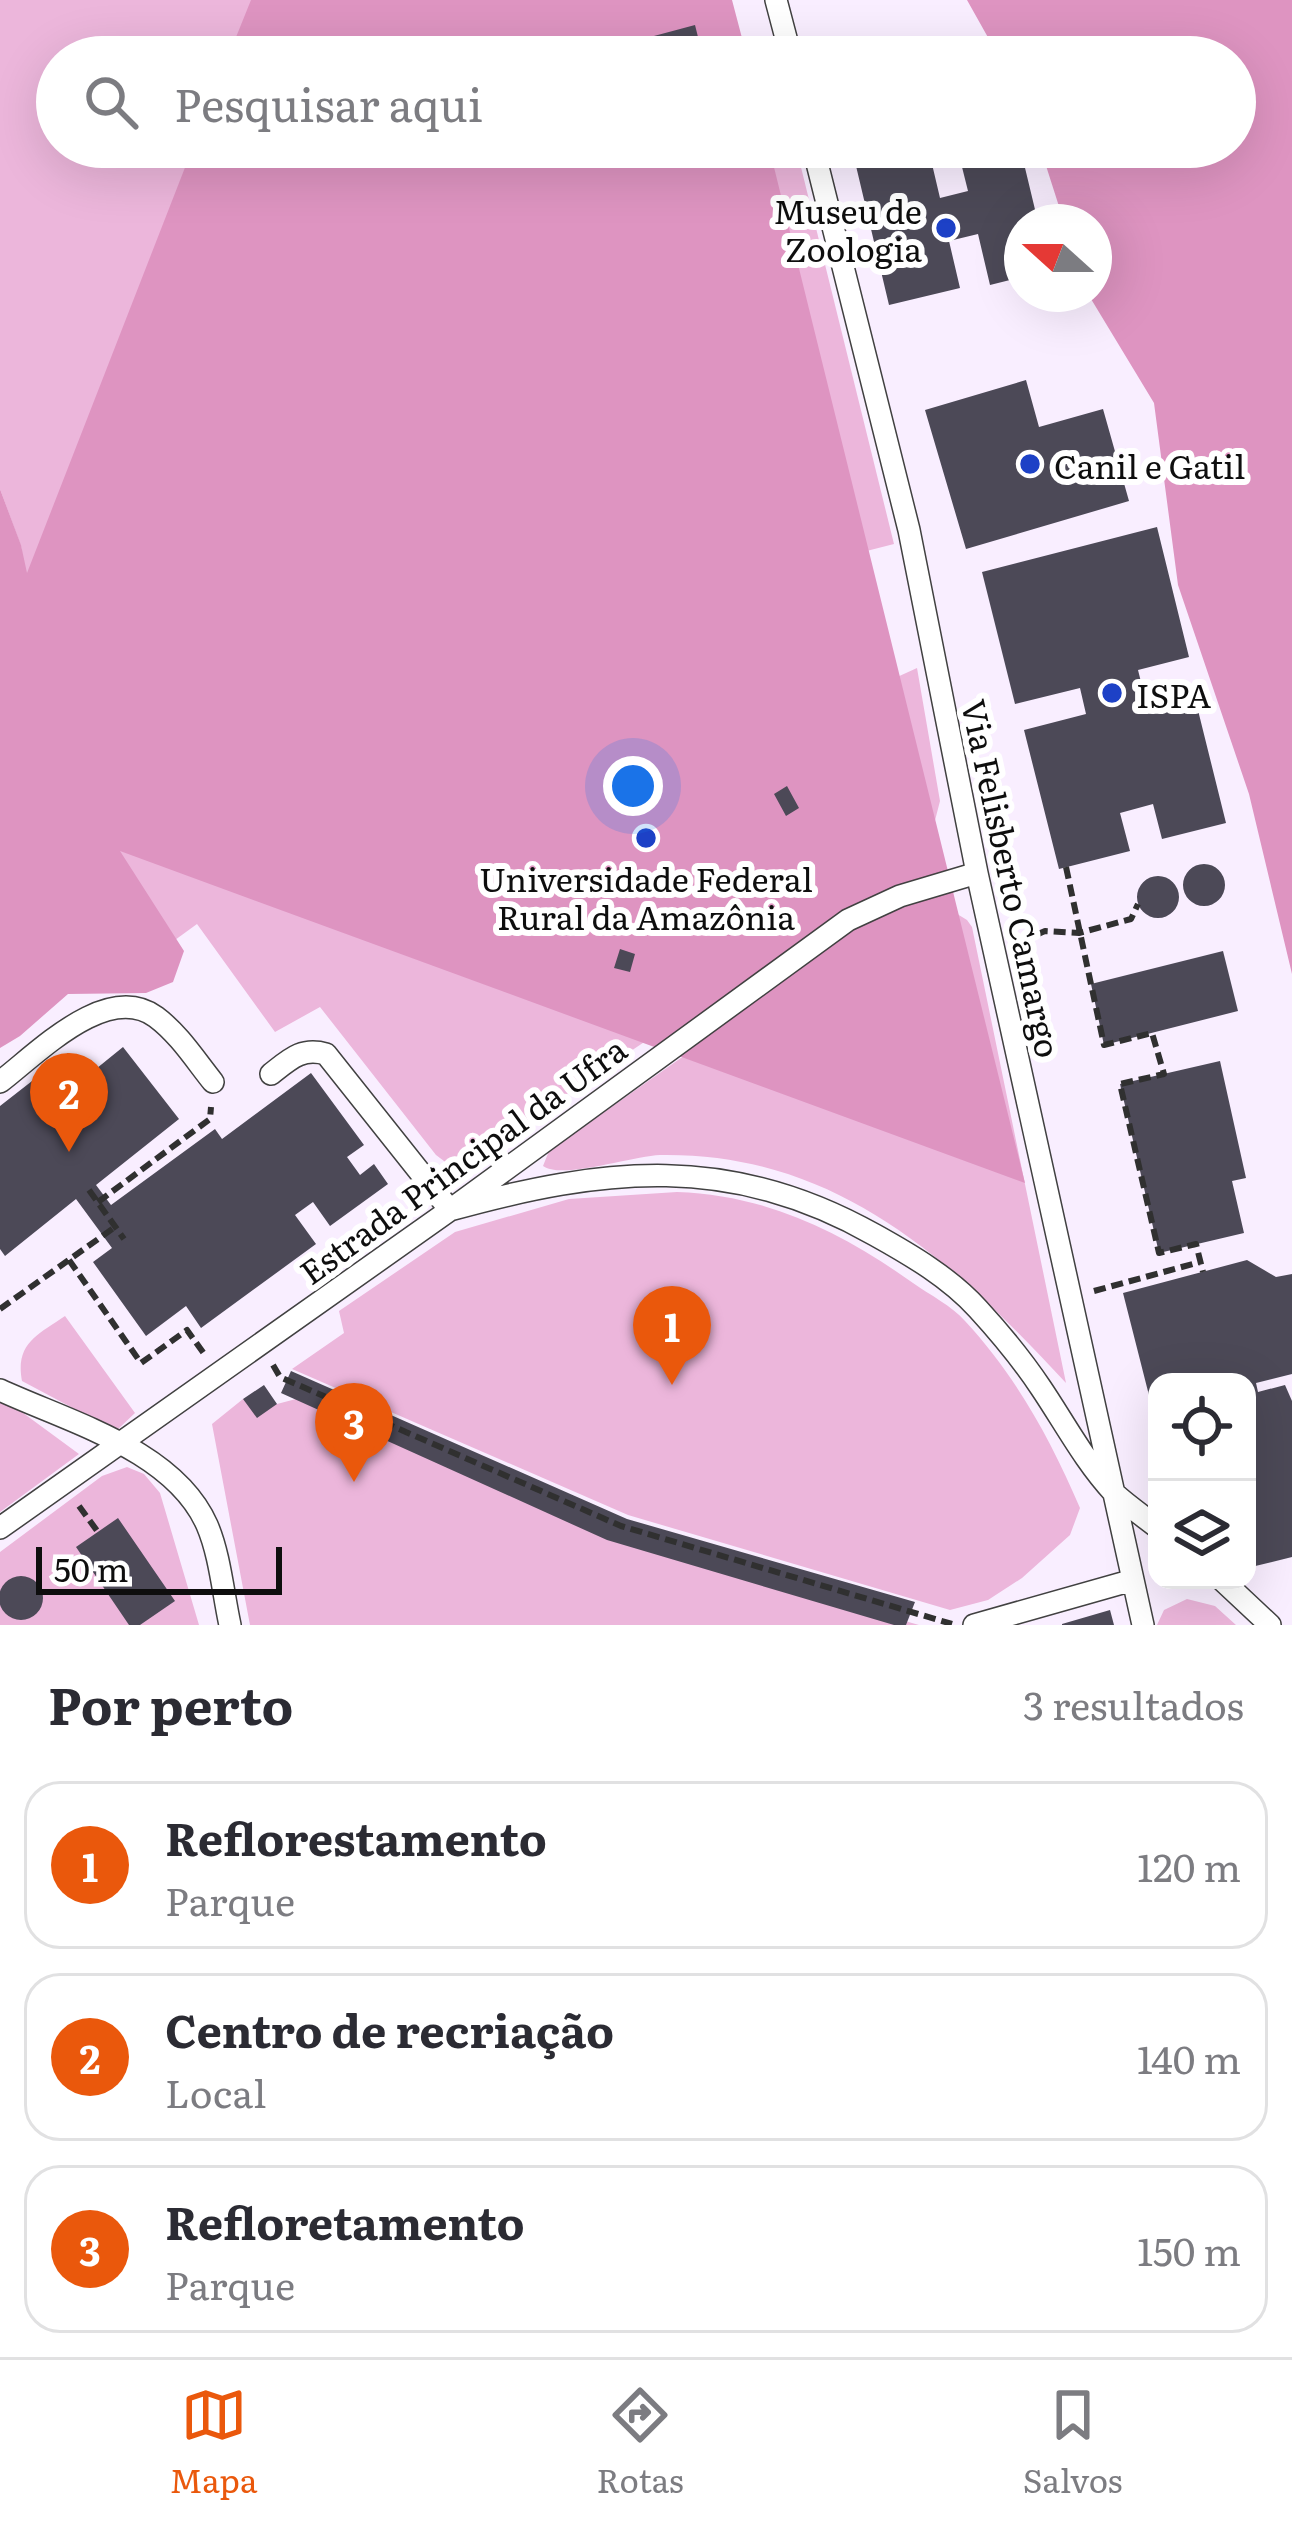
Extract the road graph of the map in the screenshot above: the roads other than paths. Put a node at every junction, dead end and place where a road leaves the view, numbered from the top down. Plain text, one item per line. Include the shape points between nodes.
1 (776, 0) edge
2 (785, 36) edge
3 (818, 168) edge
4 (977, 873) junction
5 (271, 1074) dead end
6 (0, 1082) edge
7 (213, 1082) dead end
8 (450, 1210) junction
9 (0, 1390) edge
10 (118, 1444) junction
11 (1114, 1492) junction
12 (1148, 1520) edge
13 (0, 1528) edge
14 (1133, 1580) junction
15 (1232, 1589) edge
16 (230, 1625) edge
17 (974, 1625) edge
18 (1143, 1625) edge
19 (1270, 1625) edge

1 - 2 lane
3 - 4 lane, Via Felisberto Camargo via 909,530
4 - 8 lane, Estrada Principal da Ufra via 848,920
4 - 11 lane, Via Felisberto Camargo
5 - 8 lane via 298,1054 326,1054
6 - 7 lane via 78,1022 131,1006 180,1040
8 - 10 lane, Estrada Principal da Ufra
8 - 11 lane via 560,1184 700,1175 786,1194 848,1220 917,1258 976,1306
9 - 10 lane
10 - 13 lane, Estrada Principal da Ufra
10 - 16 lane via 183,1486 207,1526
11 - 12 lane
11 - 14 lane, Via Felisberto Camargo
14 - 17 lane
14 - 18 lane, Via Felisberto Camargo
15 - 19 lane

